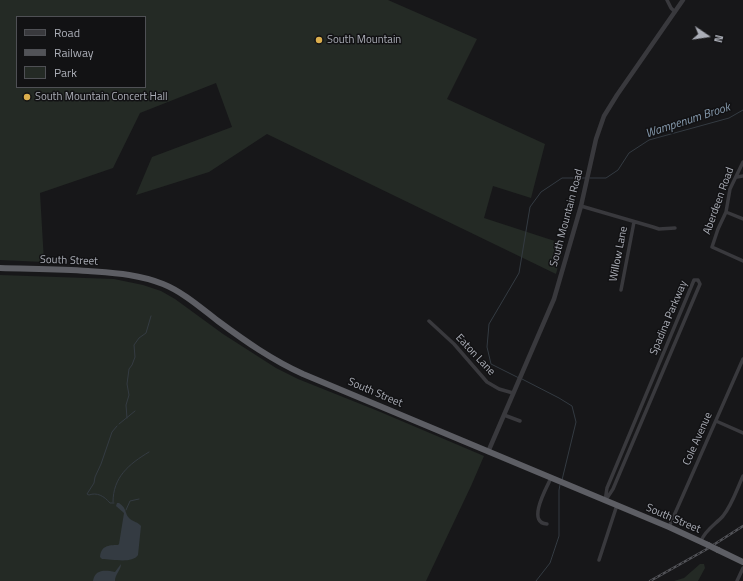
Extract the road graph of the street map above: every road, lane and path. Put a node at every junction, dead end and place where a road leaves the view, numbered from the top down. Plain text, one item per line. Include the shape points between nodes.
1 (667, 0) edge
2 (683, 0) edge
3 (675, 12) junction
4 (743, 162) edge
5 (743, 176) edge
6 (737, 177) junction
7 (581, 206) junction
8 (726, 212) junction
9 (743, 219) edge
10 (634, 222) junction
11 (675, 228) dead end
12 (743, 261) edge
13 (0, 268) edge
14 (621, 290) dead end
15 (429, 321) dead end
16 (743, 359) edge
17 (651, 383) junction
18 (657, 386) junction
19 (513, 393) junction
20 (504, 415) junction
21 (520, 421) dead end
22 (716, 421) junction
23 (743, 432) edge
24 (630, 435) junction
25 (635, 438) junction
26 (488, 452) junction
27 (743, 476) edge
28 (551, 478) junction
29 (605, 501) junction
30 (617, 505) junction
31 (547, 524) dead end
32 (669, 527) junction
33 (701, 541) junction
34 (599, 560) dead end
35 (743, 562) edge
36 (743, 568) edge
37 (737, 581) edge

1 - 3 street
2 - 3 street, South Mountain Road
3 - 7 street, South Mountain Road via 604,116 596,139
4 - 6 street, Aberdeen Road
5 - 6 street
6 - 8 street, Aberdeen Road via 730,189
7 - 10 street
7 - 19 street, South Mountain Road via 554,299
8 - 9 street
8 - 12 street, Aberdeen Road via 712,247
10 - 11 street via 659,229
10 - 14 street, Willow Lane
13 - 26 highway, South Street via 123,273 164,284 287,367
15 - 19 street, Eaton Lane via 454,344 487,382
16 - 22 street, Cole Avenue
17 - 18 street
17 - 18 street, Spadina Parkway via 692,283 698,280 700,284
17 - 24 street, Spadina Parkway
18 - 25 street, Spadina Parkway
19 - 20 street, South Mountain Road
20 - 21 street
20 - 26 street, South Mountain Road
22 - 23 street
22 - 32 street, Cole Avenue
24 - 25 street
24 - 29 street, Spadina Parkway via 607,488
25 - 29 street, Spadina Parkway via 613,489
26 - 28 highway, South Street
27 - 33 street via 726,512
28 - 29 highway, South Street
28 - 31 street via 538,512 539,521
29 - 30 highway, South Street
30 - 32 highway, South Street
30 - 34 street
32 - 33 highway, South Street
33 - 35 highway, South Street, bridge
36 - 37 street

